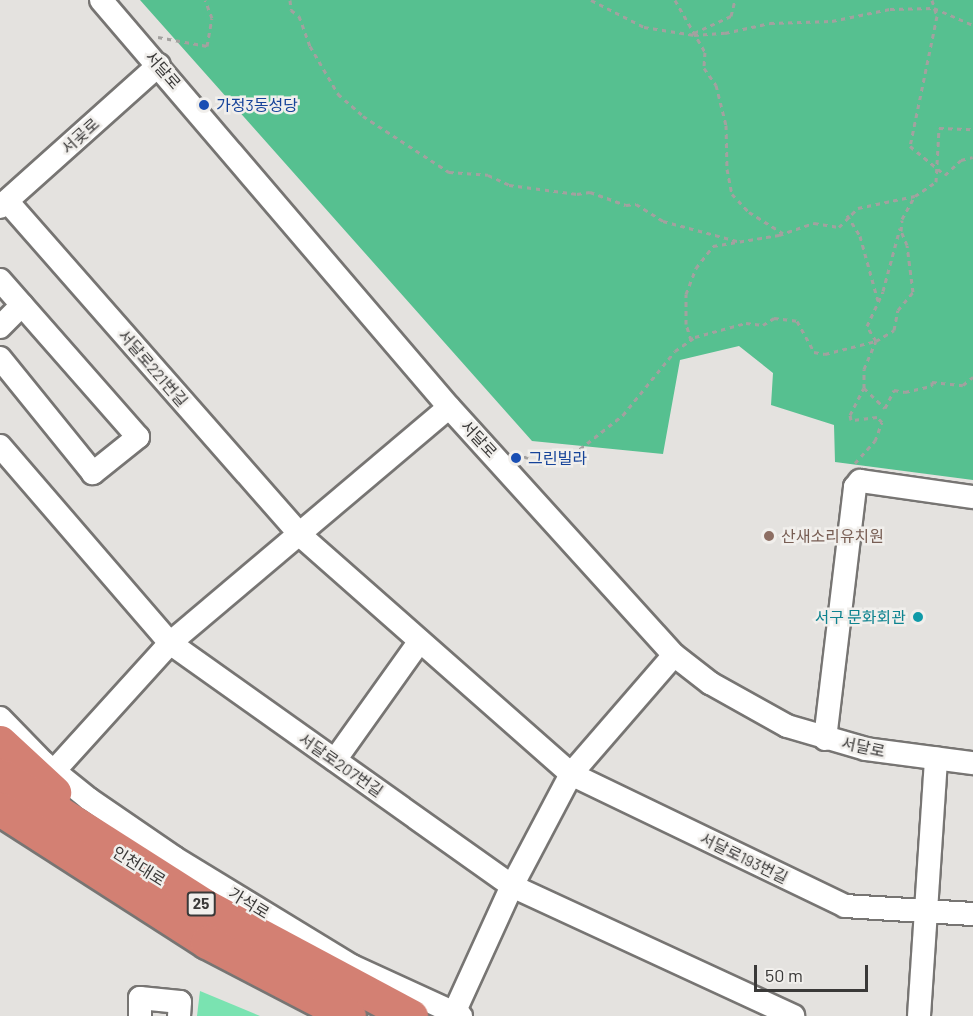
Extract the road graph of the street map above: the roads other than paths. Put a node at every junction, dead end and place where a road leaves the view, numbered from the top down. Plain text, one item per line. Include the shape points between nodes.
1 (101, 0) edge
2 (153, 58) junction
3 (3, 204) edge
4 (0, 280) edge
5 (22, 305) junction
6 (0, 327) edge
7 (0, 358) edge
8 (450, 407) junction
9 (0, 446) edge
10 (973, 497) edge
11 (300, 535) junction
12 (420, 641) junction
13 (170, 643) junction
14 (674, 656) junction
15 (0, 718) edge
16 (825, 739) junction
17 (0, 742) edge
18 (936, 759) junction
19 (334, 760) junction
20 (973, 763) edge
21 (54, 771) junction
22 (571, 774) junction
23 (0, 775) edge
24 (0, 809) edge
25 (0, 838) edge
26 (106, 845) junction
27 (512, 886) junction
28 (926, 911) junction
29 (973, 914) edge
30 (207, 942) junction
31 (458, 1015) edge
32 (140, 1016) edge
33 (179, 1016) edge
34 (349, 1016) edge
35 (411, 1016) edge
36 (793, 1016) edge
37 (919, 1016) edge

1 - 2 street, 서달로
2 - 3 street, 서곶로
2 - 8 street, 서달로
3 - 11 street, 서달로221번길
4 - 5 street
5 - 6 street
5 - 7 street via 138,437 93,473
8 - 11 street
8 - 14 street, 서달로
9 - 13 street
10 - 16 street via 860,481 855,487
11 - 12 street
11 - 13 street
12 - 19 street
12 - 22 street
13 - 19 street, 서달로207번길
13 - 21 street
14 - 16 street, 서달로 via 748,706
14 - 22 street
15 - 21 street, 가석로
16 - 18 street, 서달로
17 - 26 highway
18 - 20 street, 서달로
18 - 28 street
19 - 27 street, 서달로207번길
21 - 31 street, 가석로 via 175,858 352,966
22 - 27 street
22 - 28 street, 서달로193번길 via 845,906
23 - 26 highway, 인천대로 / 25
24 - 30 highway, 인천대로 / 25
25 - 30 highway
26 - 35 highway, 인천대로 / 25 via 204,906
27 - 31 street
27 - 36 street
28 - 29 street, 서달로193번길
28 - 37 street
30 - 34 highway, 인천대로 / 25
32 - 33 street via 140,998 180,1002

